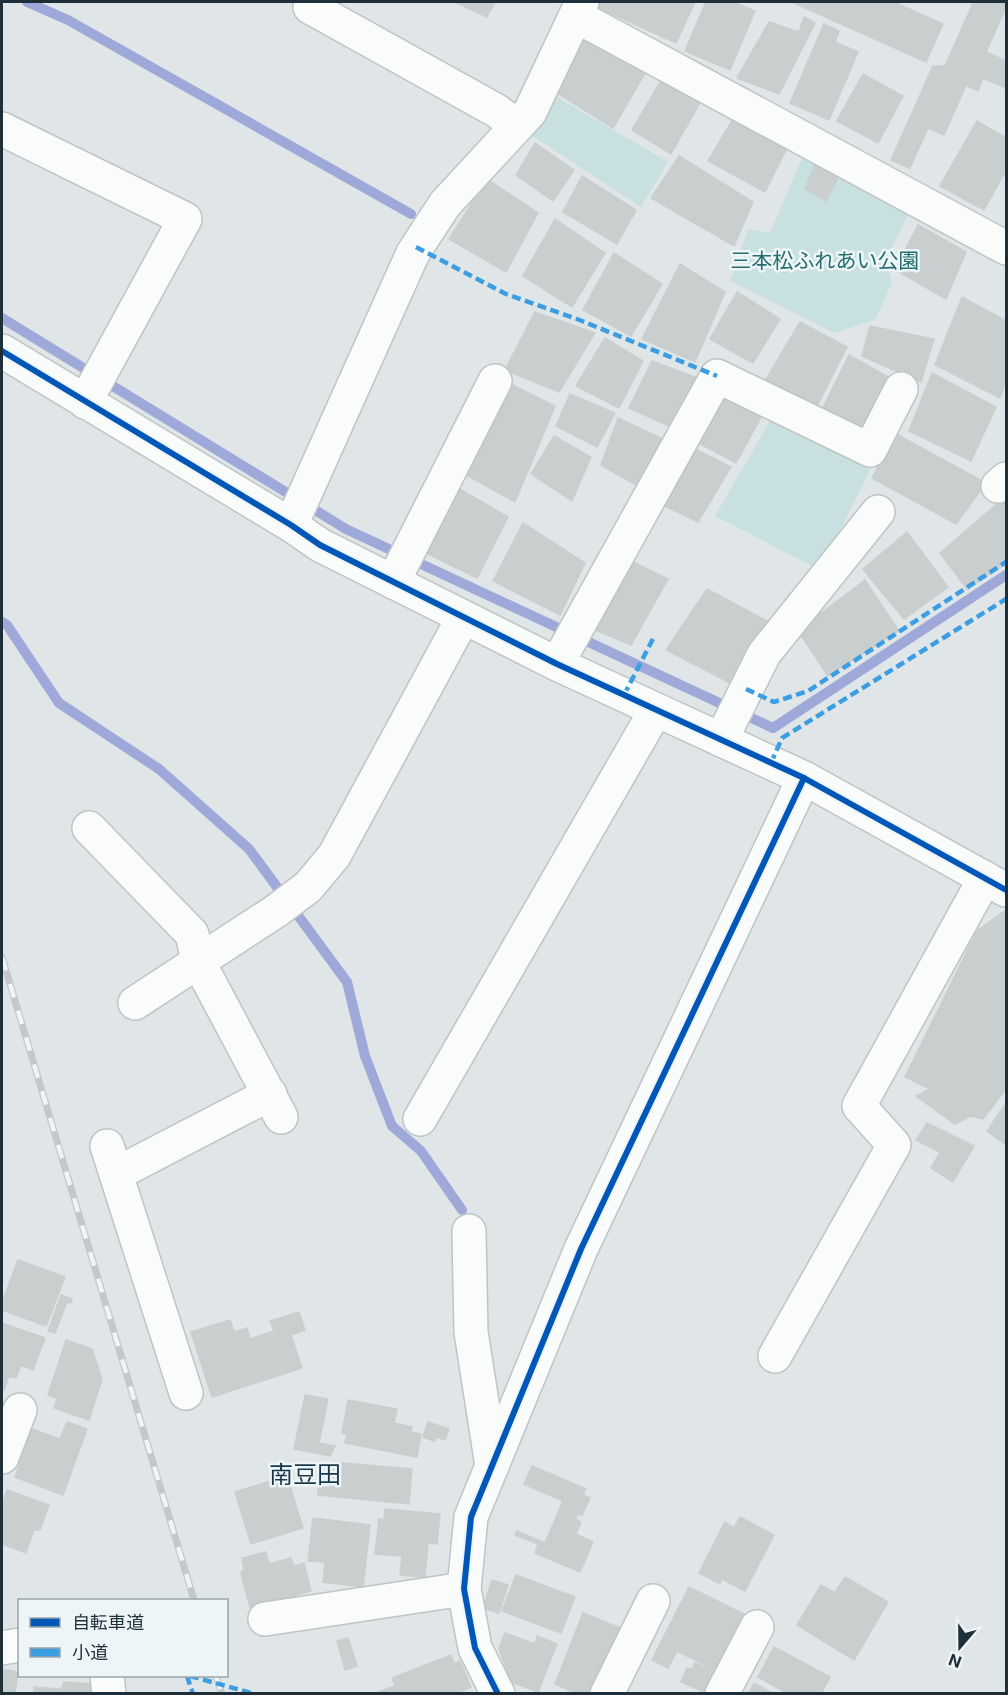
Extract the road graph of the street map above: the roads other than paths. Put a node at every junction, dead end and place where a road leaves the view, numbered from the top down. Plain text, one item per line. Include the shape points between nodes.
1 (310, 7) dead end
2 (579, 9) edge
3 (517, 126) junction
4 (2, 129) edge
5 (1006, 248) edge
6 (2, 351) edge
7 (495, 381) dead end
8 (901, 389) dead end
9 (85, 402) junction
10 (878, 512) dead end
11 (291, 525) junction
12 (393, 582) junction
13 (463, 618) junction
14 (557, 664) junction
15 (656, 710) junction
16 (723, 736) junction
17 (804, 778) junction
18 (89, 828) dead end
19 (996, 884) edge
20 (198, 961) junction
21 (135, 1003) dead end
22 (420, 1119) dead end
23 (469, 1231) dead end
24 (775, 1356) dead end
25 (186, 1393) dead end
26 (20, 1410) dead end
27 (2, 1457) edge
28 (492, 1466) junction
29 (464, 1588) junction
30 (653, 1601) dead end
31 (265, 1618) dead end
32 (758, 1627) dead end
33 (18, 1645) edge
34 (2, 1647) edge
35 (107, 1677) edge
36 (109, 1694) edge
37 (498, 1694) edge
38 (607, 1694) edge
39 (722, 1694) edge

1 - 3 street via 497,111
2 - 3 street via 530,112
2 - 5 street
3 - 11 street via 445,204 413,253
4 - 9 street via 184,219
6 - 9 street
7 - 12 street
8 - 14 street via 870,450 717,376
9 - 11 street
10 - 16 street via 764,654
11 - 12 street via 320,545
12 - 13 street
13 - 14 street
13 - 20 street via 334,855 308,887
14 - 15 street
15 - 16 street
15 - 22 street
16 - 17 street
17 - 19 street
17 - 28 street via 581,1249
18 - 20 street via 192,934
19 - 24 street via 859,1106 894,1145
20 - 21 street
20 - 25 street via 276,1105 111,1160
23 - 28 street via 471,1332
26 - 27 street
28 - 29 street via 471,1517
29 - 31 street
29 - 37 street via 475,1648
30 - 38 street
32 - 39 street
33 - 34 street
35 - 36 street

